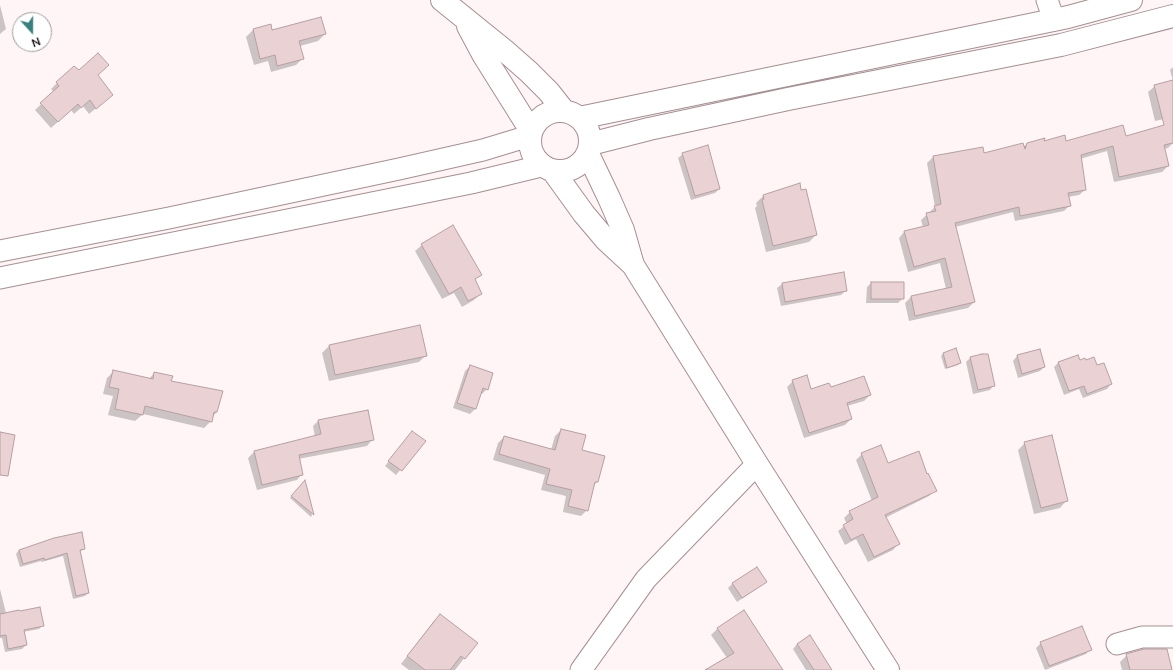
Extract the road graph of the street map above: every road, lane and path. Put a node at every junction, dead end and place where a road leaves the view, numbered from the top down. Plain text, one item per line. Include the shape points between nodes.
1 (442, 0) edge
2 (1131, 0) edge
3 (1050, 10) edge
4 (463, 16) junction
5 (1173, 16) edge
6 (572, 114) junction
7 (530, 133) junction
8 (589, 149) junction
9 (547, 168) junction
10 (0, 251) edge
11 (634, 265) junction
12 (0, 278) edge
13 (757, 464) junction
14 (1173, 637) edge
15 (1117, 644) dead end
16 (581, 670) edge
17 (888, 670) edge

1 - 4 main road
2 - 3 main road via 1068,17
3 - 6 main road
4 - 6 main road via 529,72
4 - 7 main road
5 - 8 main road via 1061,45 649,128
6 - 7 main road via 554,111 544,115 536,122
6 - 8 main road via 586,125
7 - 9 main road via 530,150
7 - 10 street via 483,150 399,169
8 - 9 main road via 580,164 569,170 561,172
8 - 11 main road via 623,230
9 - 11 main road via 606,240
9 - 12 street
11 - 13 main road
13 - 16 street via 646,579
13 - 17 main road
14 - 15 street via 1142,637

